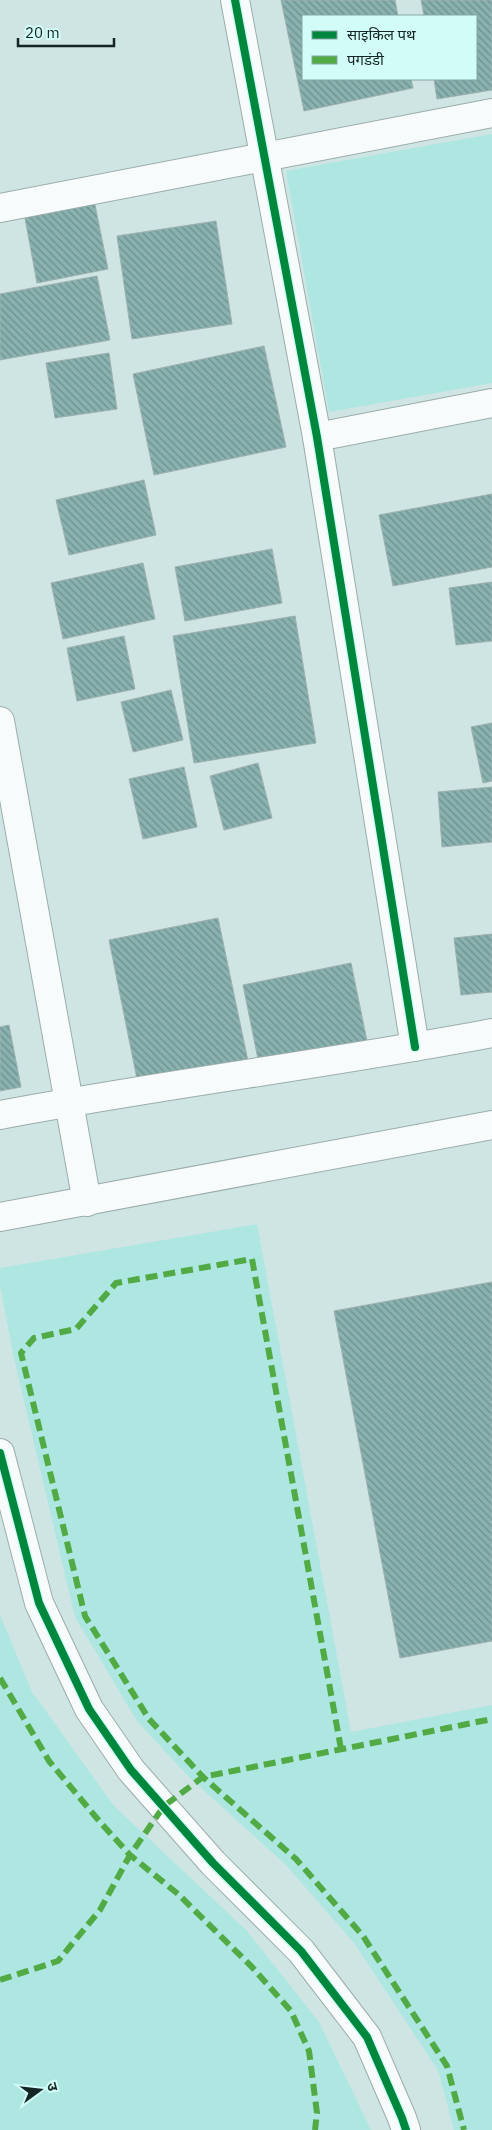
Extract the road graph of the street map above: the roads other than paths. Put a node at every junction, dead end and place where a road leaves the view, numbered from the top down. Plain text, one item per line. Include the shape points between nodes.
1 (235, 0) edge
2 (492, 114) edge
3 (265, 158) junction
4 (0, 208) edge
5 (492, 403) edge
6 (317, 437) junction
7 (0, 721) edge
8 (492, 1032) edge
9 (415, 1047) junction
10 (69, 1102) junction
11 (0, 1115) edge
12 (492, 1125) edge
13 (87, 1202) junction
14 (0, 1217) edge
15 (0, 1453) edge
16 (406, 2130) edge

1 - 3 street
2 - 3 street
3 - 4 street
3 - 6 street
5 - 6 street
6 - 9 street
7 - 10 street
8 - 9 street
9 - 10 street
10 - 11 street
10 - 13 street
12 - 13 street
13 - 14 street
15 - 16 street via 39,1603 90,1709 131,1770 213,1863 301,1951 367,2037

